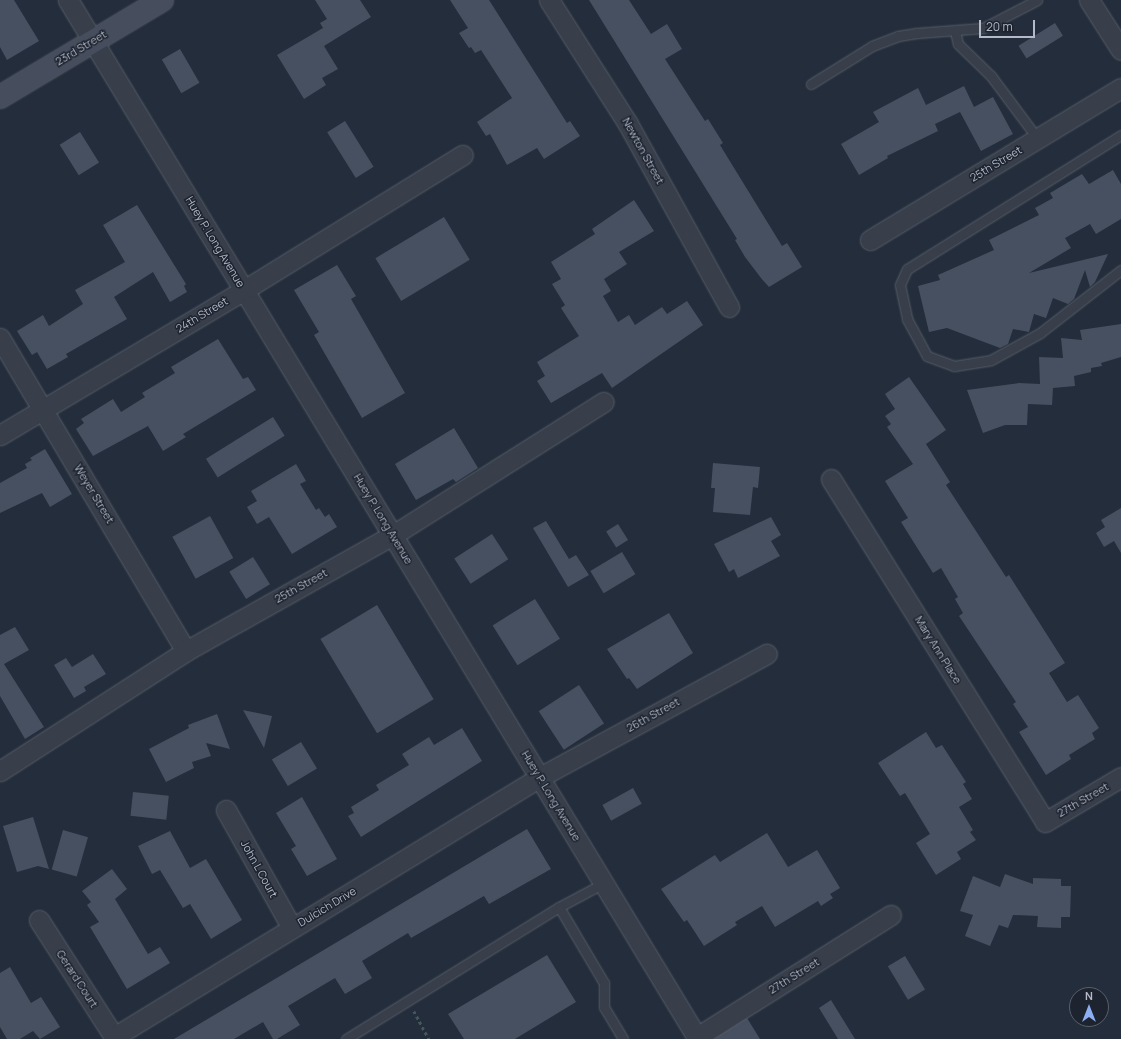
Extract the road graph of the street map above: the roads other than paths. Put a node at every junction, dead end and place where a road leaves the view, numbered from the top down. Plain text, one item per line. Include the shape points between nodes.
1 (68, 0) edge
2 (162, 0) edge
3 (549, 0) edge
4 (1037, 0) edge
5 (1088, 0) edge
6 (955, 31) junction
7 (94, 40) junction
8 (1121, 50) edge
9 (811, 84) dead end
10 (1121, 88) edge
11 (0, 97) edge
12 (1121, 135) edge
13 (1038, 139) junction
14 (463, 155) dead end
15 (870, 240) dead end
16 (1121, 270) edge
17 (244, 290) junction
18 (729, 307) dead end
19 (0, 338) edge
20 (603, 402) dead end
21 (44, 409) junction
22 (0, 435) edge
23 (831, 479) dead end
24 (393, 535) junction
25 (186, 650) junction
26 (767, 654) dead end
27 (2, 767) edge
28 (540, 777) junction
29 (1121, 778) edge
30 (226, 810) dead end
31 (1045, 822) joint
32 (604, 883) junction
33 (559, 907) junction
34 (891, 915) dead end
35 (39, 920) dead end
36 (292, 928) junction
37 (114, 1037) joint
38 (697, 1038) edge
39 (346, 1039) edge
40 (623, 1039) edge

1 - 7 street, Huey P. Long Avenue
2 - 7 street, 23rd Street
3 - 18 street, Newton Street via 628,124
4 - 6 lane via 983,28
5 - 8 street
6 - 9 lane via 917,33 891,38 872,46
6 - 13 lane via 958,44 991,76
7 - 11 street, 23rd Street
7 - 17 street, Huey P. Long Avenue
10 - 13 street, 25th Street
12 - 16 lane via 906,269 900,286 906,319 927,356 954,366 991,360 1040,333
13 - 15 street, 25th Street
14 - 17 street, 24th Street
17 - 21 street, 24th Street
17 - 24 street, Huey P. Long Avenue
19 - 21 street, Weyer Street
20 - 24 street, 25th Street
21 - 22 street, 24th Street
21 - 25 street, Weyer Street
23 - 31 street, Mary Ann Place
24 - 25 street, 25th Street
24 - 28 street, Huey P. Long Avenue
25 - 27 street, 25th Street
26 - 28 street, 26th Street
28 - 32 street, Huey P. Long Avenue
28 - 36 street, Dulcich Drive
29 - 31 street, 27th Street
30 - 36 street, John L Court
32 - 33 lane
32 - 38 street, Huey P. Long Avenue
33 - 39 lane
33 - 40 lane via 604,983 604,1007
34 - 38 street, 27th Street
35 - 37 street, Gerard Court
36 - 37 street, Dulcich Drive

